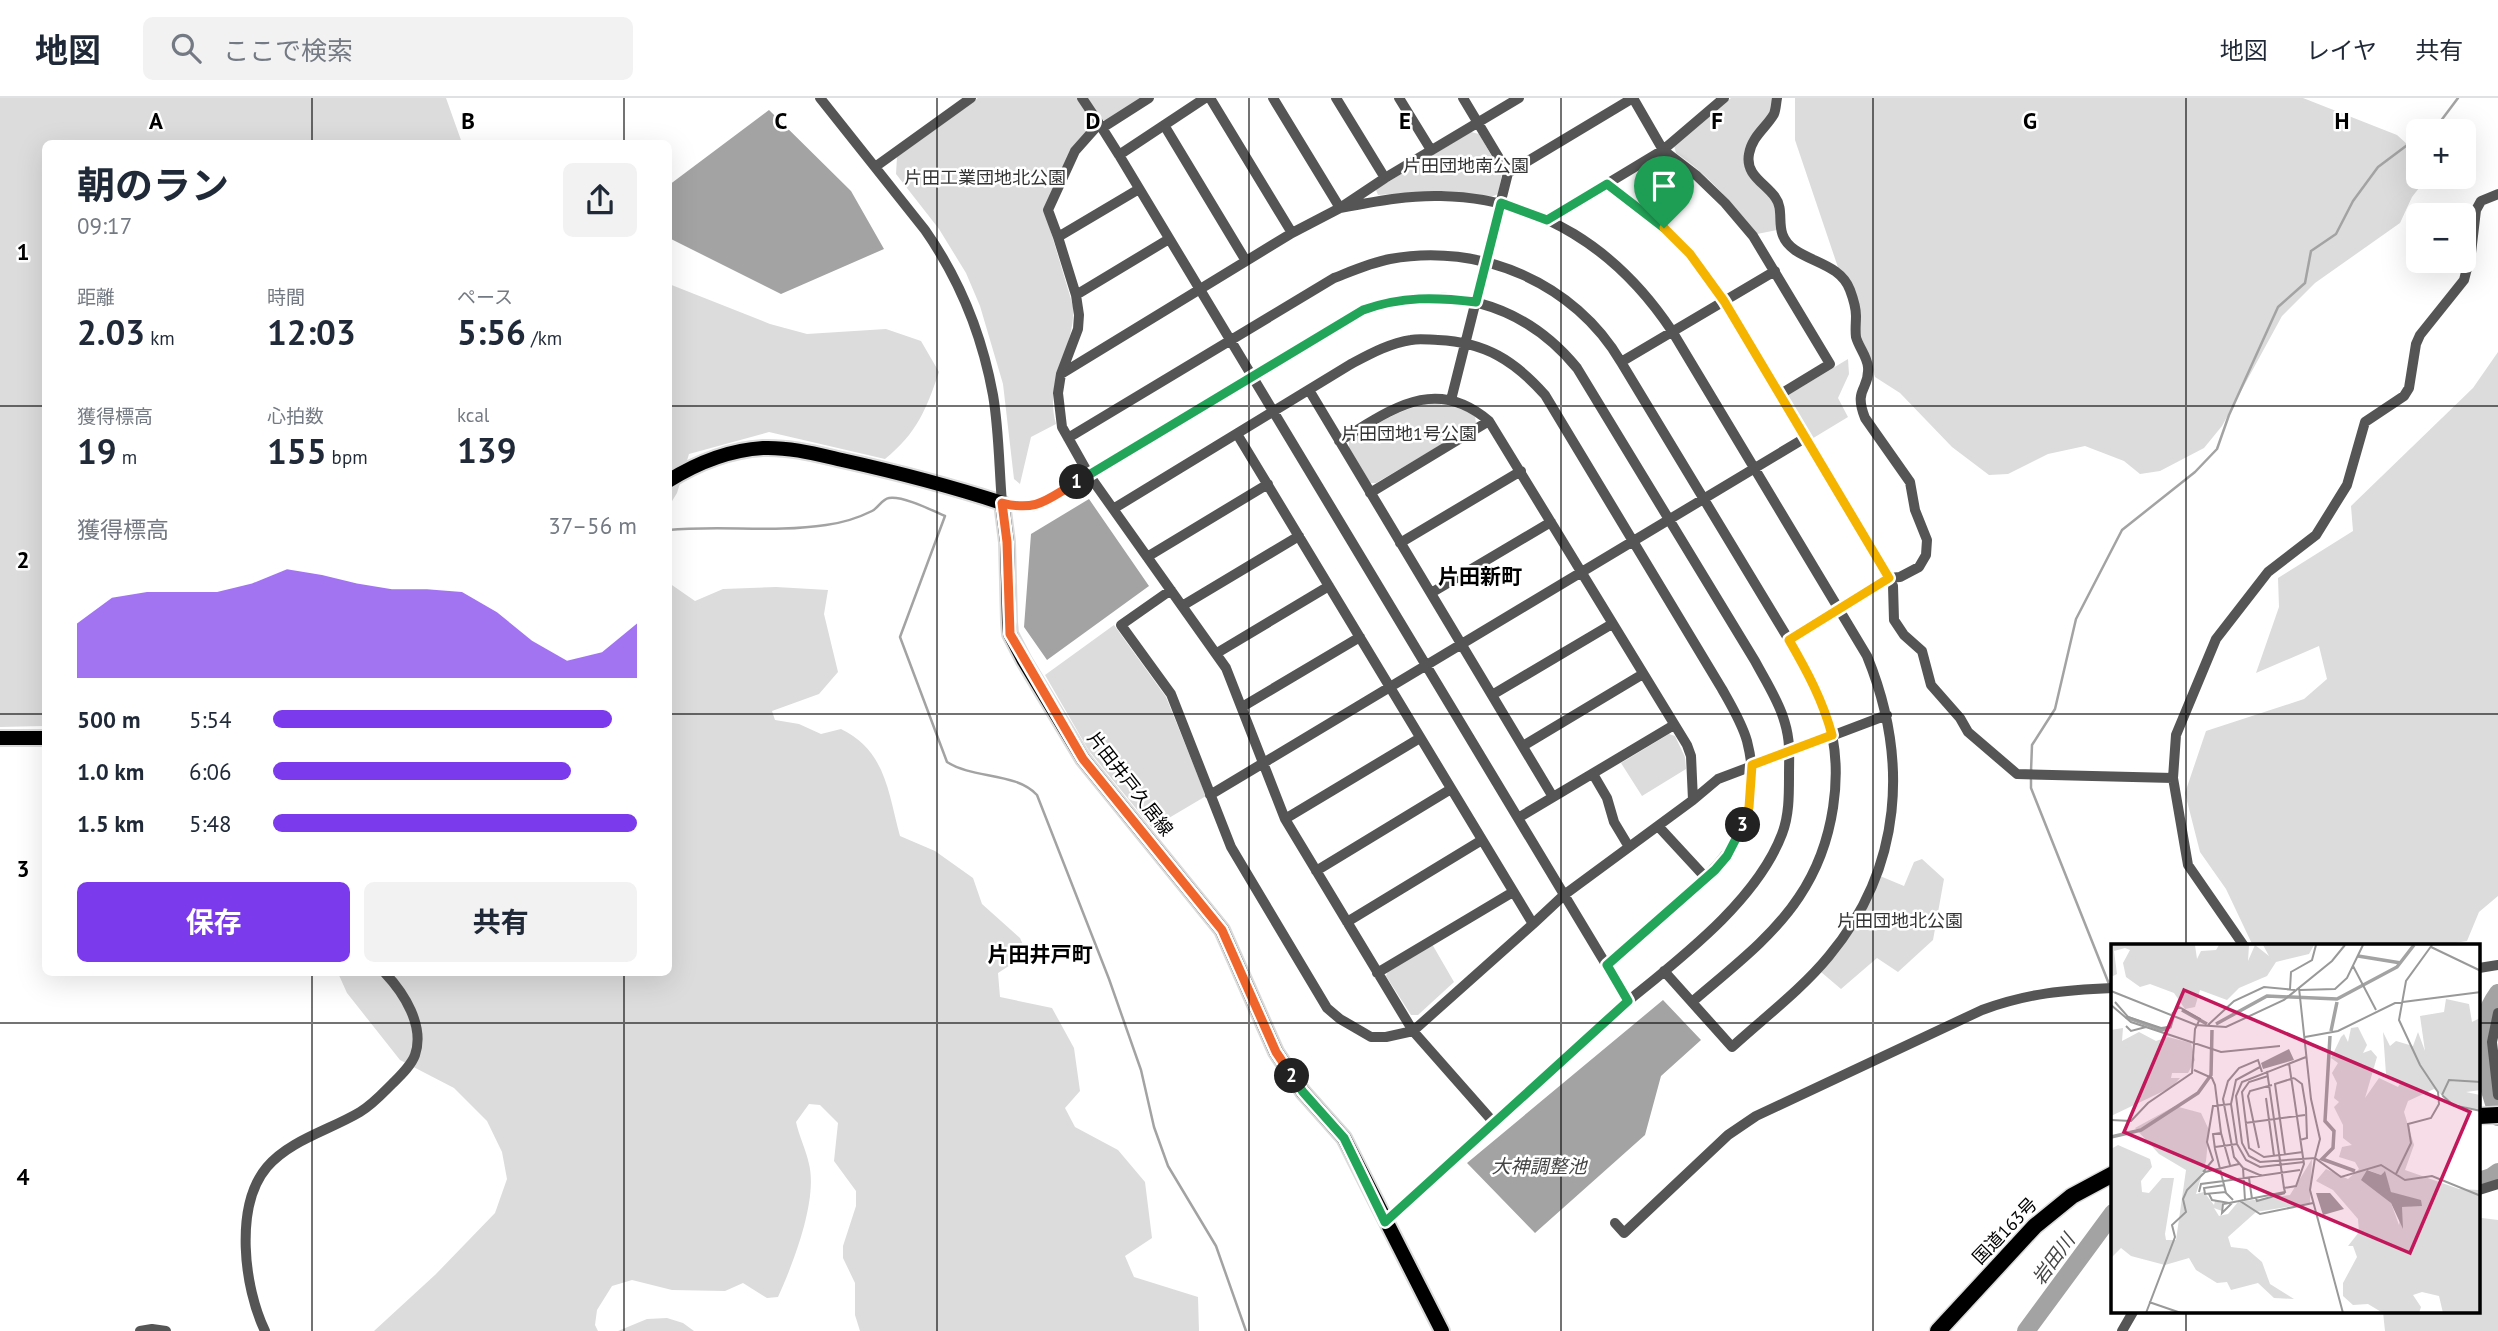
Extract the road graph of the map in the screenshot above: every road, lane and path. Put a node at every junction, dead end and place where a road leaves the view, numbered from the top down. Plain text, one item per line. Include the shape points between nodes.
1 (820, 98) edge
2 (971, 98) edge
3 (1082, 98) edge
4 (1149, 98) edge
5 (1207, 98) edge
6 (1273, 98) edge
7 (1336, 98) edge
8 (1399, 98) edge
9 (1463, 98) edge
10 (1519, 98) edge
11 (1633, 98) edge
12 (1724, 98) edge
13 (1777, 98) edge
14 (1478, 122) junction
15 (1164, 125) junction
16 (1101, 126) junction
17 (1431, 150) junction
18 (1663, 150) junction
19 (1119, 155) junction
20 (875, 167) junction
21 (1508, 173) junction
22 (1385, 178) junction
23 (1607, 184) junction
24 (1139, 189) junction
25 (2498, 194) edge
26 (1501, 203) junction
27 (1340, 208) junction
28 (1547, 220) junction
29 (1292, 233) junction
30 (1058, 237) junction
31 (1169, 239) junction
32 (1246, 261) junction
33 (1486, 262) junction
34 (1775, 271) junction
35 (1200, 290) junction
36 (1076, 295) junction
37 (1724, 301) junction
38 (1476, 302) junction
39 (1672, 331) junction
40 (1230, 341) junction
41 (1466, 343) junction
42 (1621, 362) junction
43 (1061, 374) junction
44 (1252, 376) junction
45 (1309, 390) junction
46 (1779, 395) junction
47 (1451, 400) junction
48 (1273, 412) junction
49 (1489, 421) junction
50 (1237, 434) junction
51 (1068, 438) junction
52 (1805, 438) junction
53 (1339, 441) junction
54 (1755, 468) junction
55 (1521, 471) junction
56 (1089, 475) junction
57 (672, 479) edge
58 (1268, 484) junction
59 (1370, 493) junction
60 (1703, 499) junction
61 (1002, 503) junction
62 (1113, 509) junction
63 (1669, 520) junction
64 (1551, 522) junction
65 (1299, 536) junction
66 (1633, 542) junction
67 (1400, 543) junction
68 (1147, 557) junction
69 (1582, 572) junction
70 (1889, 578) junction
71 (1329, 586) junction
72 (1171, 590) junction
73 (1430, 593) junction
74 (1182, 606) junction
75 (1839, 608) junction
76 (1612, 624) junction
77 (1360, 637) junction
78 (1789, 640) junction
79 (1462, 645) junction
80 (1217, 653) junction
81 (1426, 666) junction
82 (1643, 674) junction
83 (1390, 688) junction
84 (1492, 695) junction
85 (1242, 707) junction
86 (1887, 715) junction
87 (1674, 725) junction
88 (1832, 735) junction
89 (0, 738) edge
90 (42, 738) edge
91 (1420, 738) junction
92 (1523, 746) junction
93 (1791, 751) junction
94 (1264, 763) junction
95 (1752, 765) junction
96 (1593, 774) junction
97 (2173, 778) junction
98 (1451, 789) junction
99 (1210, 795) junction
100 (1553, 797) junction
101 (1693, 800) junction
102 (1518, 818) junction
103 (1285, 819) junction
104 (1658, 826) junction
105 (1482, 840) junction
106 (1629, 847) junction
107 (1316, 871) junction
108 (1706, 878) junction
109 (1513, 892) junction
110 (1564, 895) junction
111 (1347, 922) junction
112 (1533, 924) junction
113 (2243, 944) edge
114 (1607, 965) junction
115 (2498, 965) edge
116 (2480, 968) edge
117 (1664, 971) junction
118 (1377, 973) junction
119 (387, 976) edge
120 (2111, 988) edge
121 (1628, 1001) junction
122 (1692, 1002) junction
123 (2498, 1013) edge
124 (1413, 1031) junction
125 (2498, 1095) edge
126 (1495, 1124) junction
127 (2111, 1175) edge
128 (2498, 1184) edge
129 (2480, 1190) edge
130 (1385, 1222) junction
131 (1615, 1223) dead end
132 (2132, 1314) edge
133 (140, 1331) edge
134 (166, 1331) edge
135 (265, 1331) edge
136 (1442, 1331) edge
137 (1938, 1331) edge
138 (2122, 1331) edge

1 - 20 street
2 - 20 street
3 - 16 street
4 - 16 street
5 - 15 street
5 - 29 street
6 - 27 street
7 - 22 street
8 - 17 street
9 - 14 street
10 - 14 street
11 - 18 street
11 - 21 street
12 - 18 street
13 - 70 street via 1774,114 1758,131 1749,153 1749,168 1776,198 1780,231 1786,241 1830,267 1848,285 1856,308 1857,339 1868,365 1859,397 1862,409 1910,482 1927,540 1927,555 1919,568
14 - 17 street
14 - 21 street
15 - 19 street
15 - 32 street
16 - 19 street
16 - 30 street via 1075,151 1048,210
17 - 22 street
18 - 23 street
18 - 34 street via 1731,210
19 - 24 street
20 - 61 street via 941,252 980,337 993,397
21 - 26 street
22 - 27 street
23 - 28 street
23 - 37 street via 1681,245
24 - 30 street
24 - 31 street
25 - 97 street via 2481,201 2476,210 2464,280 2420,335 2404,396 2365,422 2347,485 2322,527 2268,572 2216,639 2176,735
26 - 27 street via 1429,196
26 - 28 street
26 - 33 street
27 - 29 street
28 - 39 street via 1608,257 1643,291
29 - 32 street
30 - 36 street
31 - 35 street
31 - 36 street
32 - 35 street
33 - 38 street
33 - 40 street via 1425,255 1361,267 1334,278
33 - 42 street via 1534,280 1573,305 1601,332
34 - 37 street
34 - 46 street via 1830,364
35 - 40 street
35 - 43 street
36 - 43 street via 1078,329
37 - 39 street
37 - 46 street
38 - 41 street
38 - 44 street via 1429,297 1375,306
38 - 63 street via 1536,328 1577,368
39 - 42 street
39 - 54 street
40 - 44 street
40 - 51 street
41 - 45 street via 1413,339 1379,349
41 - 47 street
41 - 66 street via 1504,359 1545,395
42 - 60 street
43 - 51 street via 1059,416
44 - 48 street
44 - 56 street
45 - 48 street
45 - 53 street
46 - 52 street
47 - 49 street
47 - 53 street via 1407,402
48 - 50 street
48 - 81 street
49 - 55 street
49 - 59 street
50 - 58 street
50 - 62 street
51 - 56 street
52 - 54 street
52 - 70 street
53 - 59 street
54 - 60 street
54 - 75 street
55 - 64 street
55 - 67 street
56 - 61 street via 1035,506
56 - 62 street
57 - 61 main road via 729,453 783,449 883,469
58 - 65 street
58 - 68 street
59 - 67 street
60 - 63 street
60 - 78 street
61 - 130 main road, 片田井戸久居線 via 1010,634 1024,661 1083,759 1222,930 1276,1052 1303,1092 1344,1138
62 - 68 street
63 - 66 street
63 - 93 street via 1769,688 1782,714
64 - 69 street
64 - 73 street
65 - 71 street
65 - 74 street
66 - 69 street
66 - 95 street via 1734,710
67 - 73 street
68 - 72 street
69 - 76 street
69 - 79 street
70 - 75 street
70 - 97 street via 1894,620 1922,651 1931,685 1968,732 2017,774
71 - 77 street
71 - 80 street
72 - 74 street
72 - 99 street via 1121,625 1171,694
73 - 79 street
74 - 80 street
75 - 78 street
75 - 86 street via 1867,656
76 - 82 street
76 - 84 street
77 - 83 street
77 - 85 street
78 - 88 street via 1815,688
79 - 81 street
79 - 84 street
80 - 85 street
81 - 83 street
81 - 102 street
82 - 87 street
82 - 92 street
83 - 91 street
83 - 94 street
84 - 92 street
85 - 94 street
86 - 88 street
86 - 122 street via 1894,780 1889,827 1872,887 1849,929 1821,965 1732,1047
87 - 96 street
87 - 101 street via 1690,756
88 - 93 street
88 - 122 street via 1833,799 1816,866 1800,896 1775,926
89 - 90 main road
91 - 98 street
91 - 103 street
92 - 100 street
93 - 95 street
93 - 117 street via 1789,803 1772,856 1752,887
94 - 99 street
94 - 103 street
95 - 101 street via 1718,779
95 - 108 street via 1749,807 1737,839
96 - 100 street
96 - 106 street
97 - 113 street via 2188,865
98 - 105 street
98 - 107 street
99 - 124 street via 1231,847 1331,1013 1371,1037
100 - 102 street
101 - 104 street
102 - 110 street
103 - 107 street
104 - 106 street
104 - 108 street
105 - 109 street
105 - 111 street
106 - 110 street
107 - 111 street
108 - 114 street
109 - 112 street
109 - 118 street
110 - 112 street
110 - 114 street
111 - 118 street
112 - 124 street
114 - 121 street
115 - 116 street
117 - 121 street
117 - 122 street
118 - 124 street
119 - 135 street via 412,1013 417,1031 414,1057 362,1111 297,1144 268,1166 249,1203 246,1258
120 - 131 street via 2057,990 2010,1000 1821,1084 1728,1135 1624,1233
121 - 126 street
123 - 125 street via 2492,1042
124 - 126 street
126 - 130 street
127 - 137 highway, 国道163号 via 2072,1196 2035,1226
128 - 129 street
130 - 136 main road, 片田井戸久居線
132 - 138 street
133 - 134 street

